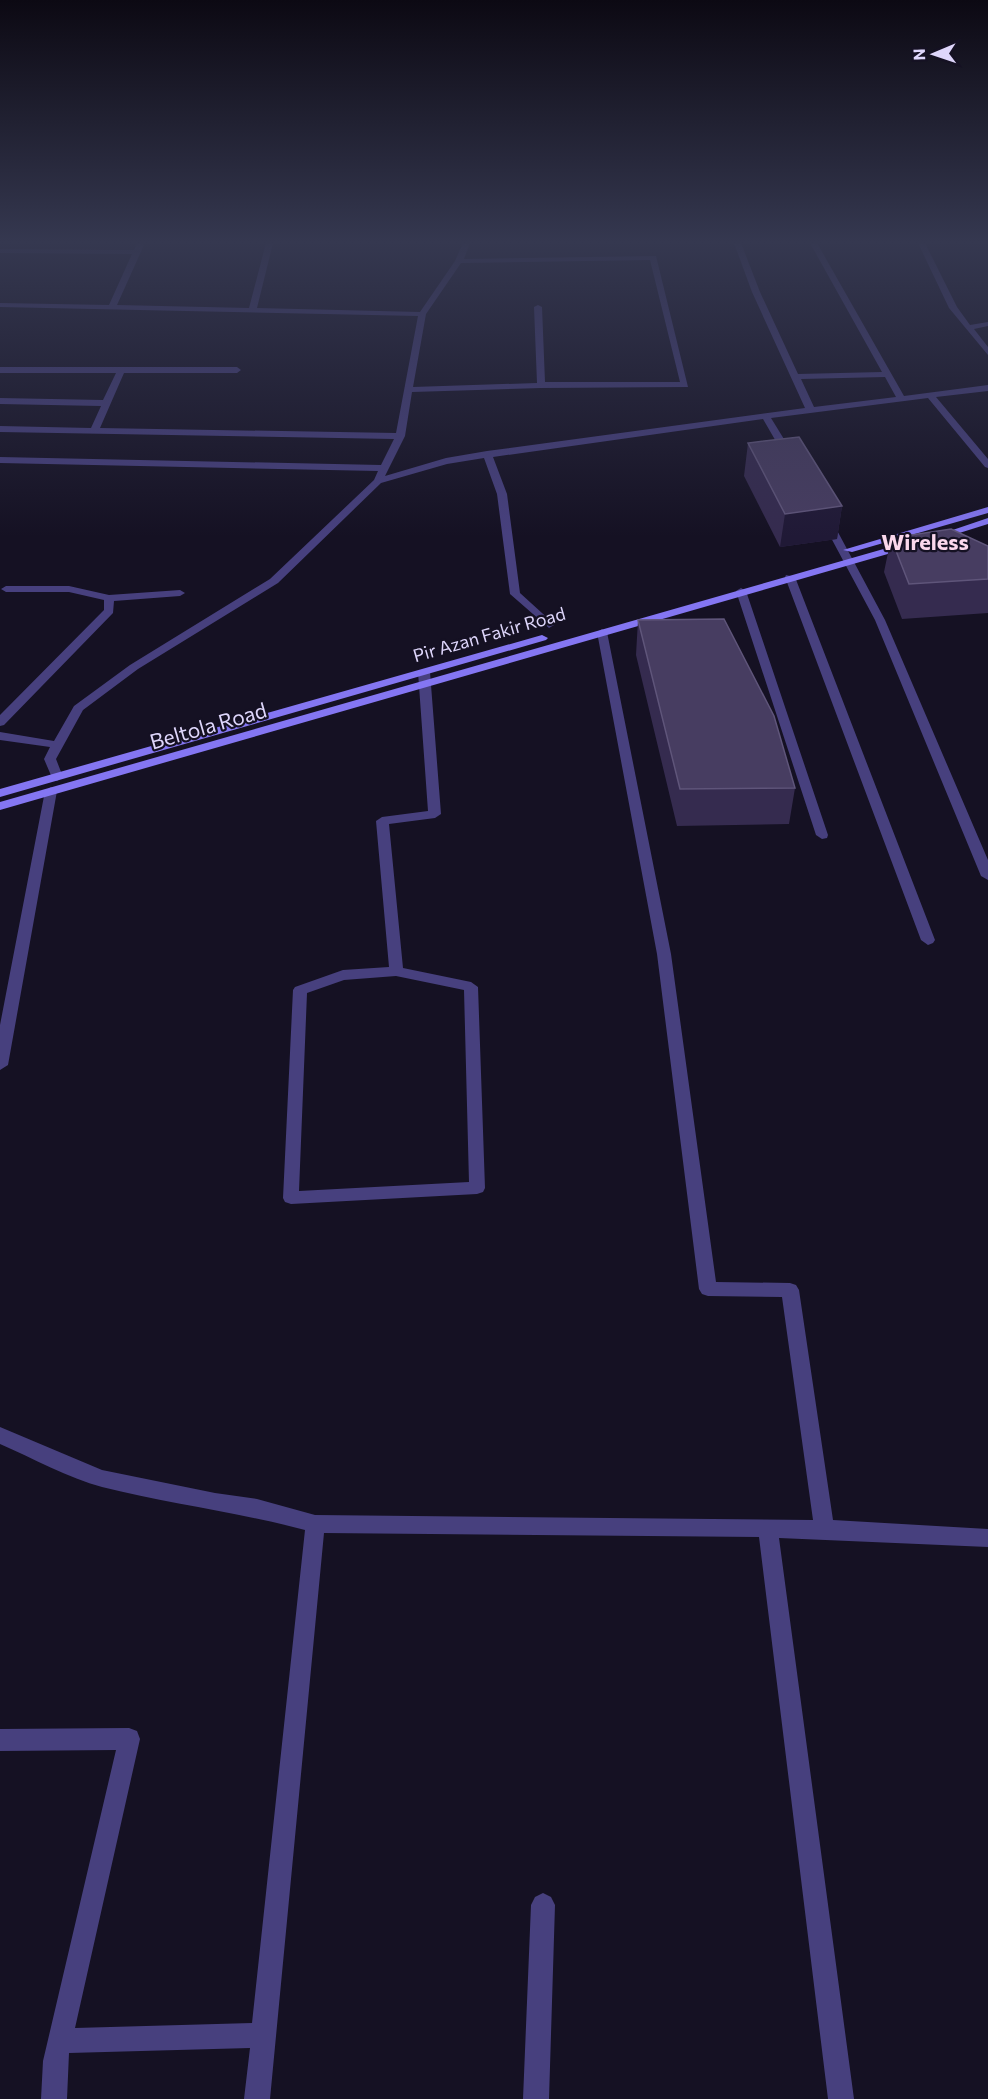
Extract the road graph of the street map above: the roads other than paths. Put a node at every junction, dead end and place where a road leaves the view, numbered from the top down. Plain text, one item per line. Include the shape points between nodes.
1 (417, 341) edge
2 (539, 341) edge
3 (674, 341) edge
4 (779, 341) edge
5 (868, 341) edge
6 (979, 341) edge
7 (988, 353) edge
8 (0, 370) edge
9 (121, 370) junction
10 (237, 370) dead end
11 (887, 374) junction
12 (795, 376) junction
13 (541, 385) junction
14 (988, 388) edge
15 (408, 390) junction
16 (930, 395) junction
17 (901, 398) junction
18 (0, 401) edge
19 (107, 403) junction
20 (810, 409) junction
21 (765, 415) junction
22 (0, 429) edge
23 (95, 430) junction
24 (400, 436) junction
25 (488, 454) junction
26 (0, 459) edge
27 (794, 464) edge
28 (988, 465) edge
29 (385, 468) junction
30 (378, 481) junction
31 (988, 510) edge
32 (822, 513) edge
33 (988, 520) edge
34 (844, 551) junction
35 (790, 577) junction
36 (6, 589) dead end
37 (741, 591) junction
38 (180, 592) dead end
39 (109, 598) junction
40 (549, 625) dead end
41 (602, 632) junction
42 (425, 677) junction
43 (0, 722) edge
44 (0, 736) edge
45 (57, 745) junction
46 (57, 777) junction
47 (51, 791) junction
48 (0, 793) edge
49 (0, 806) edge
50 (822, 835) dead end
51 (988, 876) edge
52 (928, 940) dead end
53 (396, 971) junction
54 (0, 1065) edge
55 (0, 1434) edge
56 (315, 1524) junction
57 (768, 1528) junction
58 (824, 1528) junction
59 (988, 1538) edge
60 (0, 1740) edge
61 (543, 1905) dead end
62 (263, 2035) junction
63 (60, 2041) junction
64 (54, 2099) edge
65 (257, 2099) edge
66 (536, 2099) edge
67 (841, 2099) edge

1 - 15 street
2 - 13 street
3 - 13 street via 685,385
4 - 12 street
5 - 11 street
6 - 7 street
8 - 9 street
9 - 10 street
9 - 19 street
11 - 12 street
11 - 17 street
12 - 20 street
13 - 15 street
14 - 16 street
15 - 24 street
16 - 17 street
16 - 28 street
17 - 20 street
18 - 19 street
19 - 23 street
20 - 21 street
21 - 25 street
21 - 27 street
22 - 23 street
23 - 24 street
24 - 29 street
25 - 30 street via 446,460
25 - 40 street via 502,494 515,594
26 - 29 street
29 - 30 street
30 - 45 street via 274,581 134,667 78,708
31 - 34 main road, Pir Azan Fakir Road
32 - 34 street
33 - 34 main road, Pir Azan Fakir Road via 925,541
34 - 35 main road, Pir Azan Fakir Road
34 - 42 main road, Pir Azan Fakir Road
34 - 51 street via 880,620
35 - 37 main road, Pir Azan Fakir Road
35 - 52 street
36 - 39 street via 69,589
37 - 41 main road, Pir Azan Fakir Road
37 - 50 street
38 - 39 street
39 - 43 street via 109,611
41 - 42 main road, Pir Azan Fakir Road
41 - 58 street via 663,954 708,1289 790,1290
42 - 46 main road, Pir Azan Fakir Road
42 - 47 main road, Beltola Road
42 - 53 street via 435,814 382,821
44 - 45 street
45 - 46 street via 50,759
46 - 48 main road, Pir Azan Fakir Road
47 - 49 main road, Beltola Road
47 - 54 street
53 - 53 street via 471,987 477,1188 291,1198 300,990 343,975
55 - 56 street via 100,1478 257,1508
56 - 57 street
56 - 62 street
57 - 58 street
57 - 67 street
58 - 59 street
60 - 63 street via 129,1739
61 - 66 street
62 - 63 street
62 - 65 street
63 - 64 street

